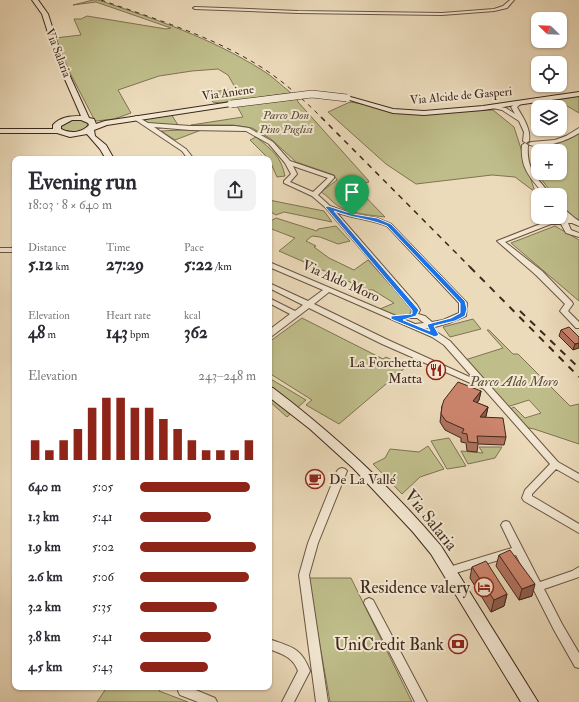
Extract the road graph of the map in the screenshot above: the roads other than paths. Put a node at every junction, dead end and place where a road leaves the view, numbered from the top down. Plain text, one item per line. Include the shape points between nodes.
1 (35, 0) edge
2 (512, 0) edge
3 (195, 8) dead end
4 (579, 94) edge
5 (347, 98) joint
6 (517, 105) junction
7 (80, 107) junction
8 (505, 107) junction
9 (136, 118) junction
10 (66, 119) junction
11 (521, 120) junction
12 (90, 124) junction
13 (147, 125) junction
14 (0, 127) edge
15 (58, 128) junction
16 (190, 128) junction
17 (154, 130) junction
18 (579, 130) edge
19 (0, 131) edge
20 (74, 134) junction
21 (93, 138) junction
22 (527, 144) junction
23 (108, 156) edge
24 (189, 156) edge
25 (288, 162) junction
26 (542, 188) edge
27 (314, 195) junction
28 (328, 207) junction
29 (567, 215) edge
30 (576, 223) edge
31 (545, 224) edge
32 (565, 224) edge
33 (576, 235) edge
34 (579, 239) edge
35 (0, 250) edge
36 (12, 250) edge
37 (272, 265) edge
38 (272, 286) edge
39 (329, 289) junction
40 (272, 302) edge
41 (309, 305) junction
42 (296, 314) junction
43 (412, 320) junction
44 (430, 325) junction
45 (579, 326) edge
46 (272, 332) edge
47 (435, 335) junction
48 (486, 388) junction
49 (272, 393) edge
50 (555, 464) junction
51 (342, 471) dead end
52 (579, 478) edge
53 (506, 525) dead end
54 (579, 529) edge
55 (518, 550) junction
56 (449, 571) junction
57 (579, 571) edge
58 (537, 587) junction
59 (368, 603) dead end
60 (272, 645) edge
61 (578, 660) edge
62 (184, 690) edge
63 (211, 702) edge
64 (288, 702) edge
65 (322, 702) edge
66 (421, 702) edge
67 (530, 702) edge

1 - 7 main road, Via Salaria via 45,14 60,61
2 - 3 street via 506,7 494,10 442,14
4 - 6 main road, Via Alcide de Gasperi
5 - 8 main road, Via Alcide de Gasperi via 388,110 406,112
5 - 9 main road, Via Aniene, bridge via 312,94
6 - 8 main road, Via Alcide de Gasperi
6 - 11 street
7 - 10 main road via 77,114
7 - 12 main road, Via Salaria
8 - 11 street
9 - 12 main road, Via Aniene
9 - 13 street
10 - 12 main road via 76,118
10 - 15 main road
11 - 22 street via 527,131
12 - 20 main road
12 - 21 main road, Via Salaria via 90,134
13 - 16 street
13 - 17 street
14 - 15 main road
15 - 19 main road
15 - 20 main road
16 - 17 street
16 - 25 street via 247,129 271,144
17 - 24 street via 184,150
18 - 22 street via 558,142
20 - 21 main road
21 - 23 main road, Via Salaria
22 - 26 street via 524,155 526,167
25 - 27 street via 294,174 286,182
25 - 27 street via 332,177
27 - 28 street
28 - 43 street via 414,307 416,310
28 - 44 street via 389,225 463,302 463,314 453,320
29 - 30 street
31 - 45 street via 500,241 556,290 569,304 564,312
32 - 33 street
33 - 34 street
35 - 36 street
37 - 39 street, Via Aldo Moro
38 - 41 street
39 - 41 street
39 - 43 street, Via Aldo Moro via 394,318
40 - 42 street
41 - 42 street
41 - 48 street
42 - 46 street
43 - 44 street
43 - 44 street via 422,317
43 - 47 street
44 - 47 street
47 - 48 street via 447,343
48 - 50 street
49 - 56 main road, Via Salaria via 336,445 383,491 424,535
50 - 52 street
50 - 54 street via 528,493 527,498
51 - 65 street via 313,543 304,575
53 - 55 street
55 - 56 street
55 - 58 street
56 - 67 main road, Via Salaria
57 - 58 street
58 - 61 street
59 - 66 street
60 - 64 street via 294,653 301,660 304,671
62 - 63 street

